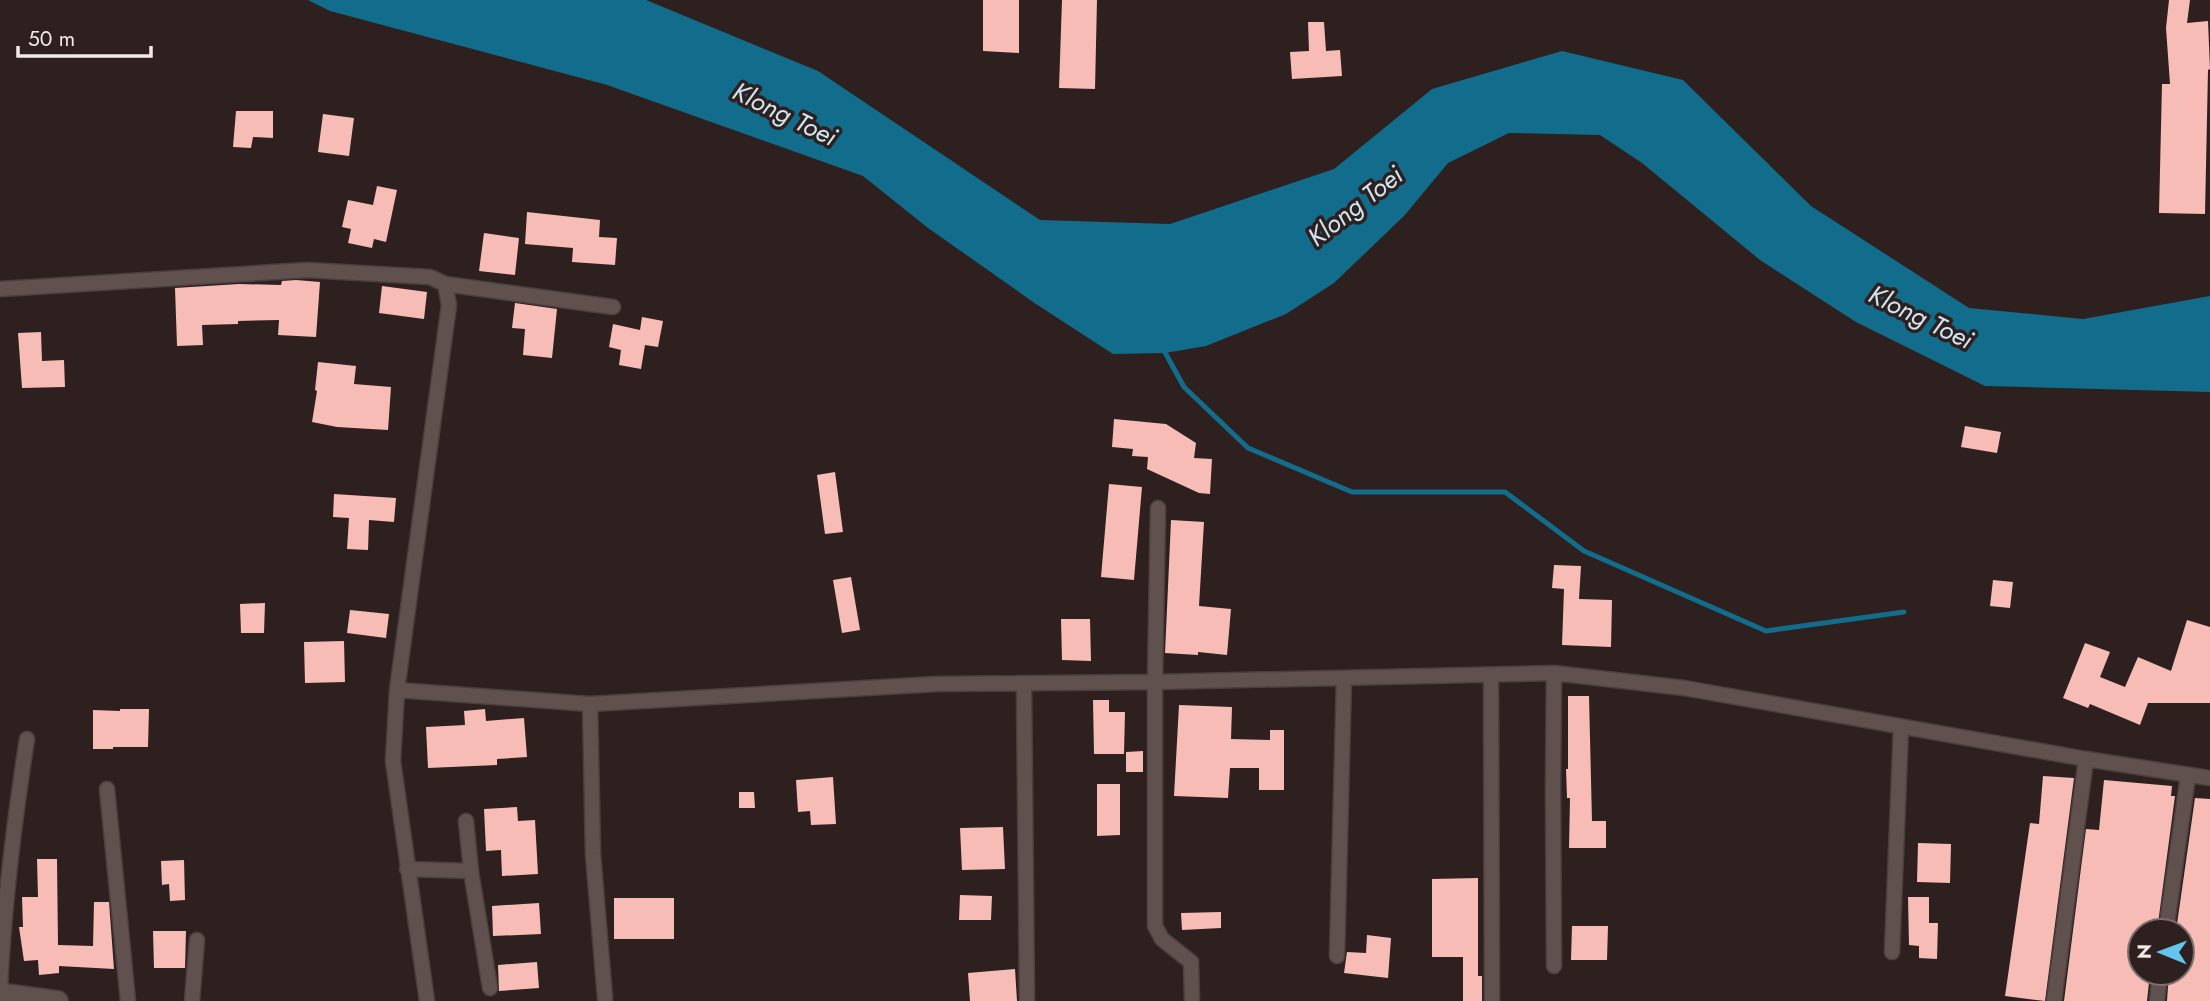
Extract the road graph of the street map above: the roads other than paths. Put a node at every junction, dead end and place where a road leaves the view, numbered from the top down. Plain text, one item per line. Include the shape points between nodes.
1 (445, 284) junction
2 (0, 289) edge
3 (614, 307) dead end
4 (1158, 509) dead end
5 (1554, 673) junction
6 (1492, 675) junction
7 (1344, 678) junction
8 (1155, 682) junction
9 (1024, 683) junction
10 (397, 690) junction
11 (590, 704) junction
12 (1900, 727) junction
13 (27, 739) dead end
14 (2086, 759) junction
15 (2188, 776) junction
16 (2210, 778) edge
17 (107, 789) dead end
18 (466, 821) dead end
19 (407, 869) junction
20 (471, 871) junction
21 (2168, 917) edge
22 (197, 940) dead end
23 (1892, 952) dead end
24 (1337, 956) dead end
25 (1554, 966) dead end
26 (490, 988) dead end
27 (0, 990) edge
28 (605, 998) dead end
29 (58, 1001) edge
30 (128, 1001) edge
31 (192, 1001) edge
32 (427, 1001) edge
33 (1027, 1001) edge
34 (1192, 1001) edge
35 (1492, 1001) edge
36 (2054, 1001) edge

1 - 2 street via 430,277 307,270
1 - 3 street
1 - 10 street via 449,305
4 - 8 street
5 - 6 street
5 - 12 street via 1684,688
5 - 25 street
6 - 7 street
6 - 35 street
7 - 8 street
7 - 24 street
8 - 9 street
8 - 34 street via 1154,926 1162,939 1191,962
9 - 11 street
9 - 33 street
10 - 11 street
10 - 19 street via 393,761
11 - 28 street via 593,854
12 - 14 street
12 - 23 street
13 - 27 street via 12,832
14 - 15 street
14 - 36 street
15 - 16 street
15 - 21 street
17 - 30 street
18 - 20 street
19 - 20 street
19 - 32 street
20 - 26 street
22 - 31 street
27 - 29 street

